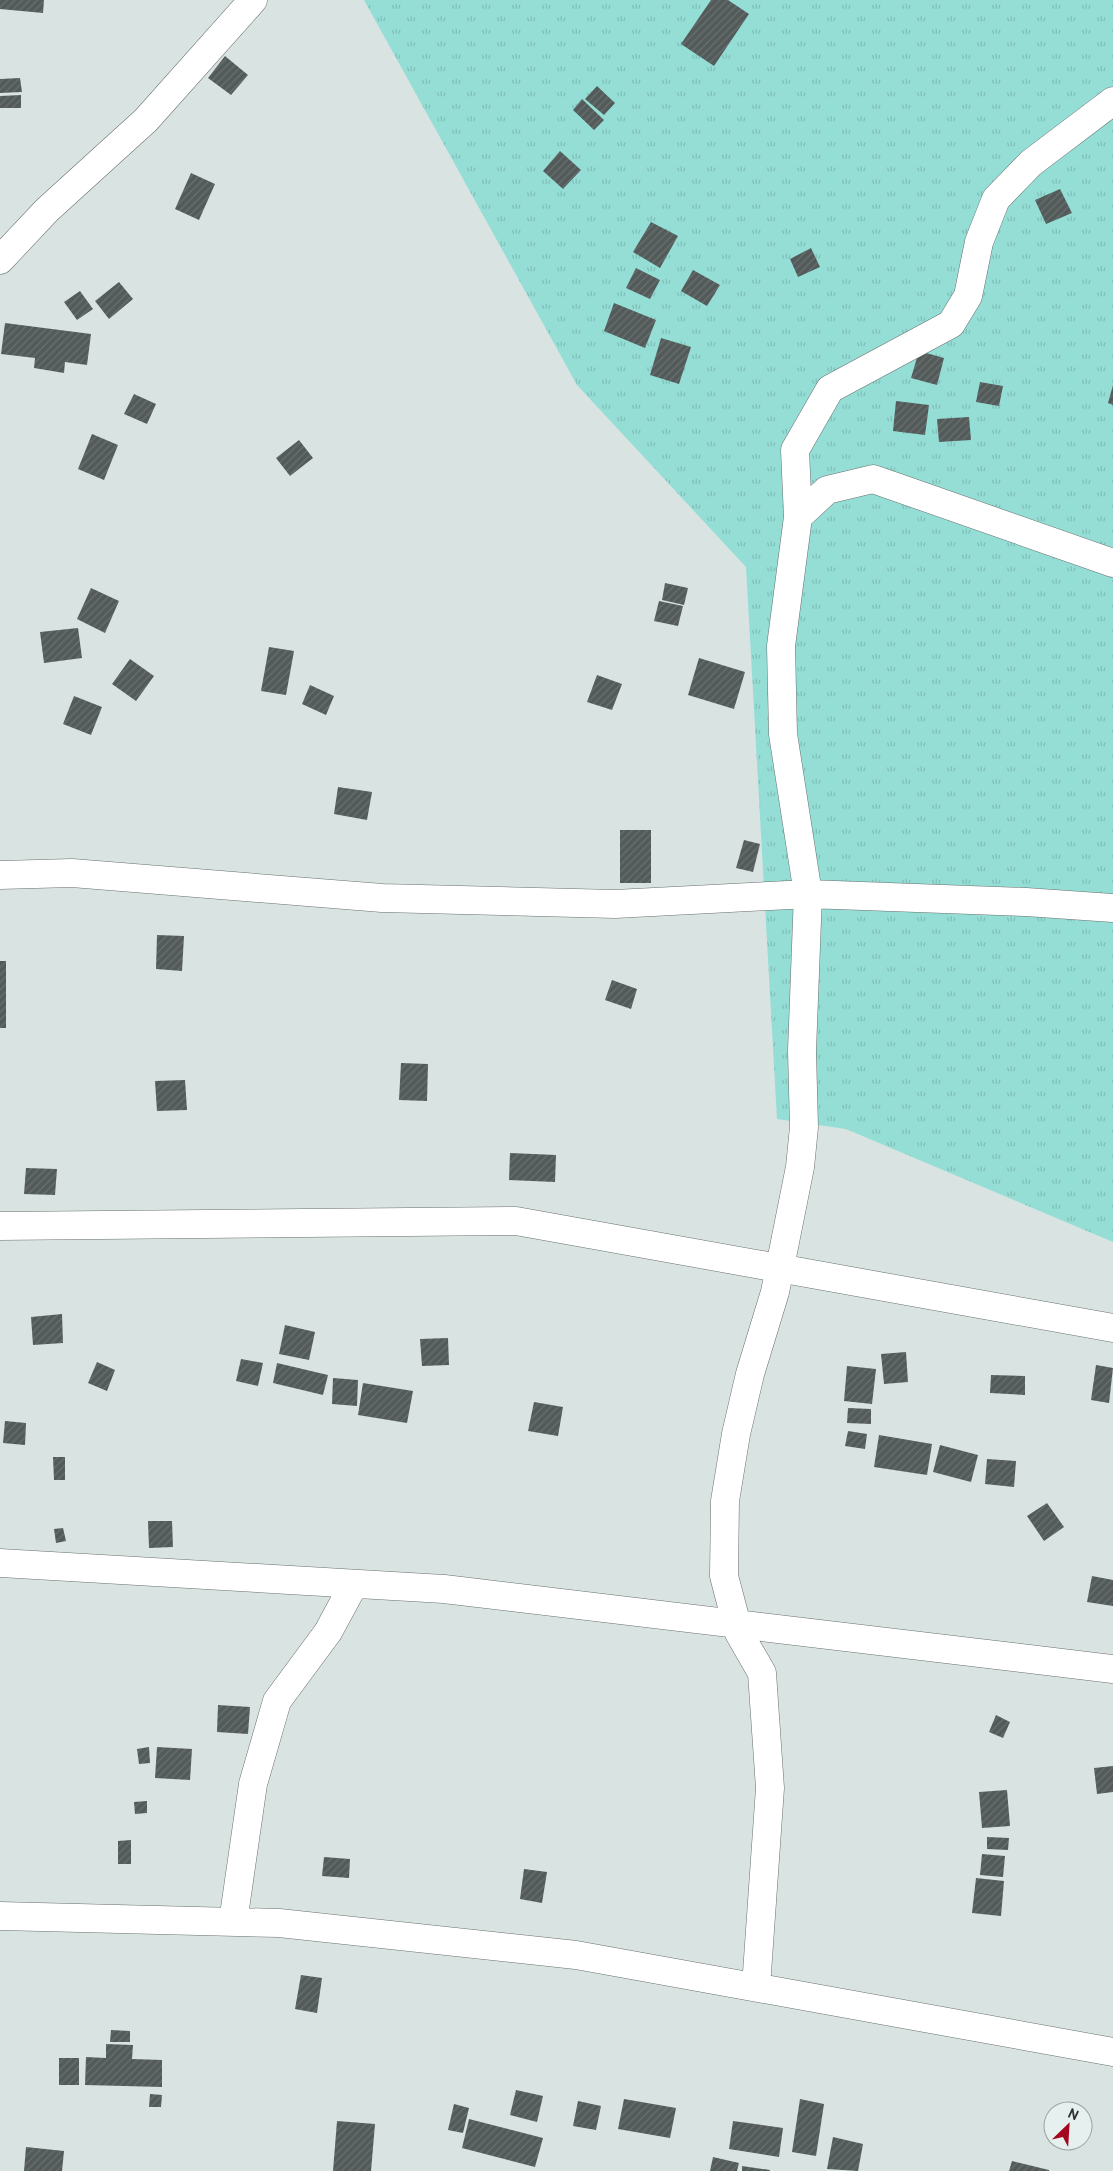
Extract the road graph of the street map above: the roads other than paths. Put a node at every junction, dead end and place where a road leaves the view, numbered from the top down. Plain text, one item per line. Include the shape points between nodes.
1 (254, 0) edge
2 (1113, 101) edge
3 (0, 260) edge
4 (798, 517) junction
5 (1113, 562) edge
6 (0, 875) edge
7 (808, 894) junction
8 (1113, 908) edge
9 (0, 1226) edge
10 (780, 1268) junction
11 (1113, 1328) edge
12 (0, 1562) edge
13 (354, 1584) junction
14 (737, 1624) junction
15 (1113, 1669) edge
16 (0, 1916) edge
17 (233, 1922) junction
18 (756, 1987) junction
19 (1113, 2052) edge

1 - 3 street via 146,120 47,210
2 - 4 street via 1030,163 996,199 979,242 968,296 951,324 830,389 795,450
4 - 5 street via 827,490 874,479
4 - 7 street via 781,646 783,734
6 - 7 street via 72,873 382,898 615,904
7 - 8 street
7 - 10 street via 802,1051 804,1127 800,1167
9 - 10 street via 516,1221
10 - 11 street
10 - 14 street via 748,1383 725,1501 724,1576
12 - 13 street
13 - 14 street via 444,1589
13 - 17 street via 328,1632 277,1701 253,1784
14 - 15 street
14 - 18 street via 762,1674 770,1788
16 - 17 street
17 - 18 street via 279,1923 576,1954
18 - 19 street

